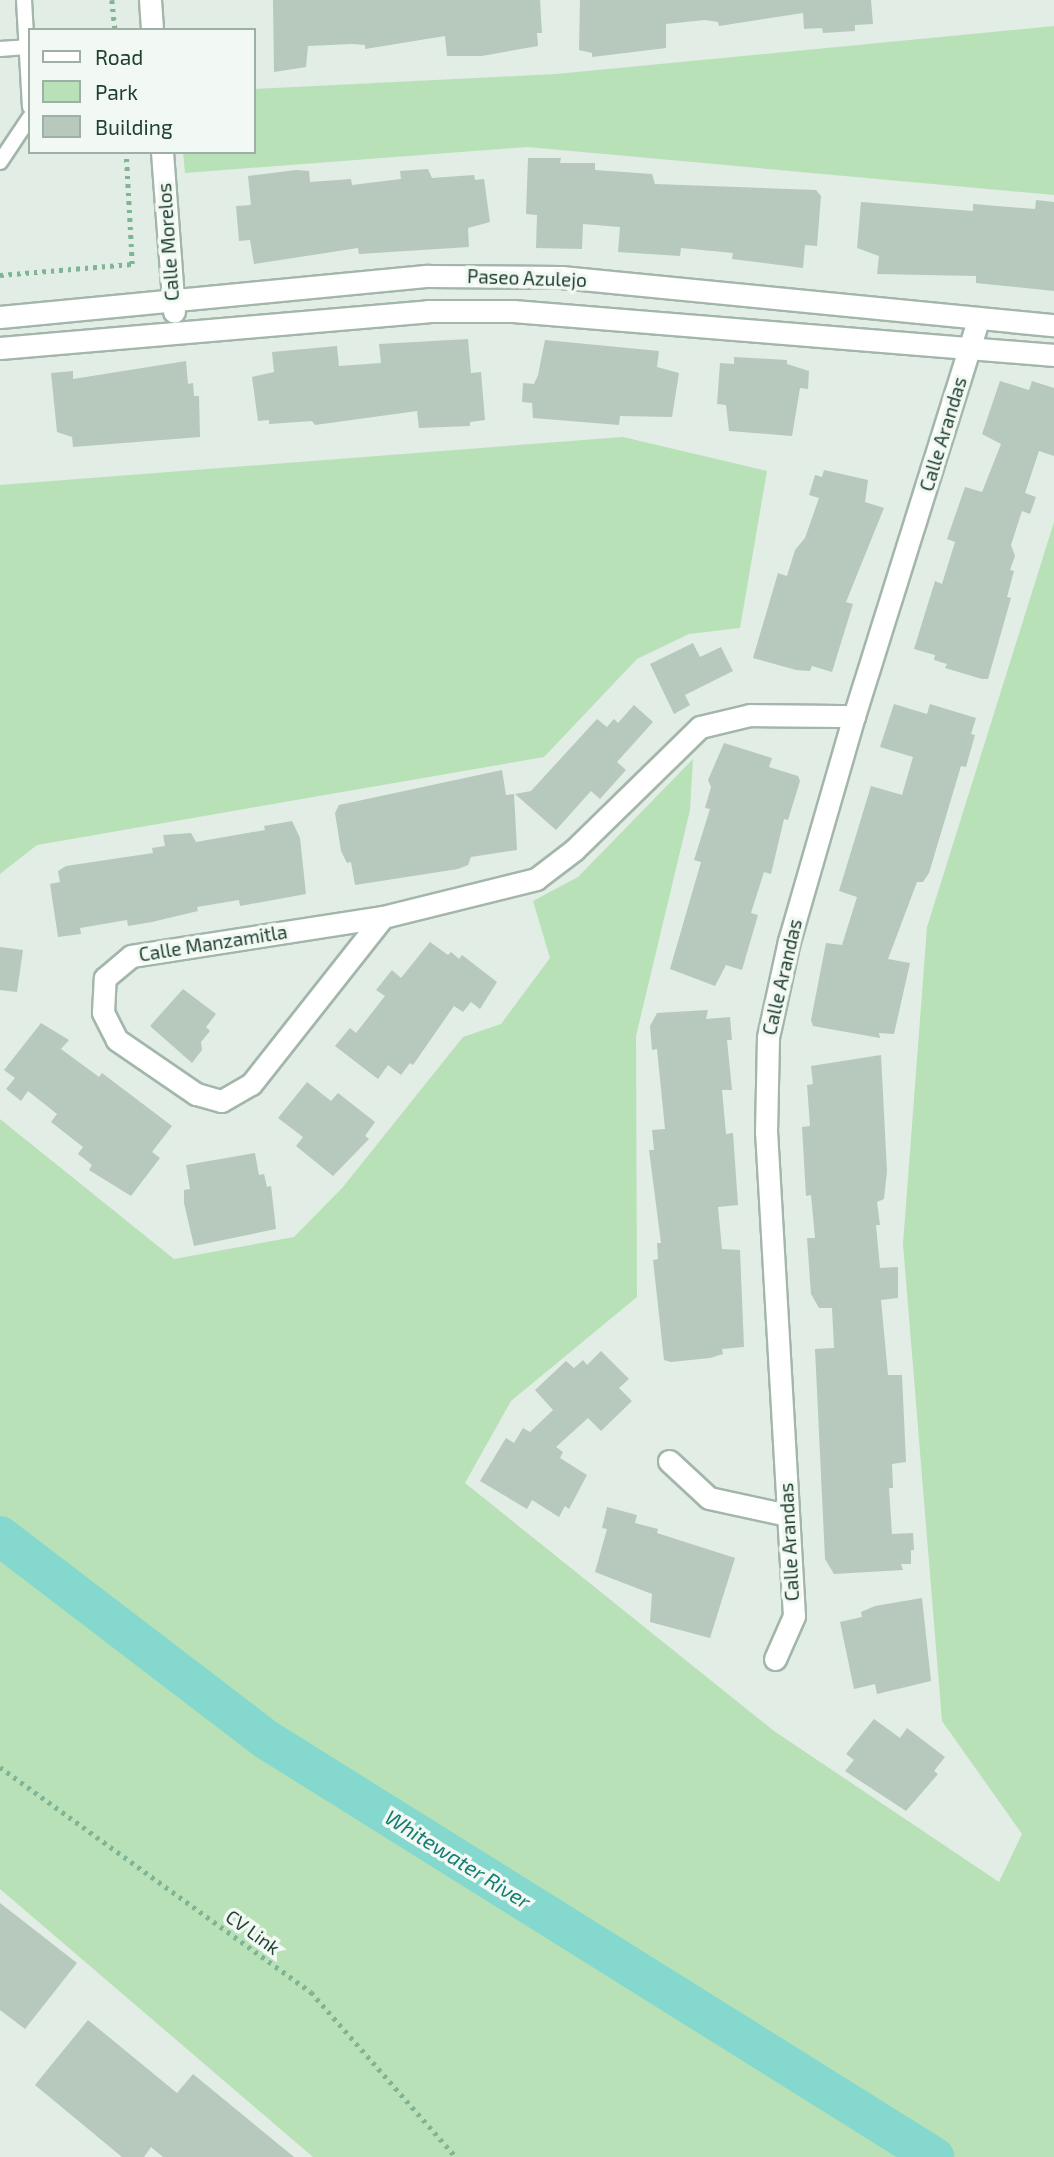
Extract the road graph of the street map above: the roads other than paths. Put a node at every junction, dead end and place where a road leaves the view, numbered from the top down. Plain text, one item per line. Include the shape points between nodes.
1 (24, 0) edge
2 (150, 0) edge
3 (152, 28) edge
4 (27, 47) junction
5 (0, 49) edge
6 (28, 67) edge
7 (28, 120) edge
8 (162, 154) edge
9 (0, 162) edge
10 (173, 301) junction
11 (0, 317) edge
12 (979, 318) junction
13 (1054, 325) edge
14 (176, 331) junction
15 (970, 347) junction
16 (0, 348) edge
17 (1054, 355) edge
18 (854, 716) junction
19 (383, 917) junction
20 (668, 1461) dead end
21 (787, 1515) junction
22 (775, 1659) dead end

1 - 4 lane
2 - 3 street
4 - 5 lane
4 - 6 lane
7 - 9 lane
8 - 10 street, Calle Morelos
10 - 11 street, Paseo Azulejo
10 - 12 street, Paseo Azulejo via 428,276 561,277
10 - 14 street, Calle Morelos
12 - 13 street, Paseo Azulejo
12 - 15 street, Calle Arandas
14 - 15 street, Paseo Azulejo via 428,311 513,311
14 - 16 street, Paseo Azulejo
15 - 17 street, Paseo Azulejo
15 - 18 street, Calle Arandas
18 - 19 street, Calle Manzamitla via 750,715 699,727 574,850 536,879
18 - 21 street, Calle Arandas via 789,941 768,1037 766,1133
19 - 19 street, Calle Manzamitla via 131,956 105,978 103,1012 117,1040 196,1094 221,1101 251,1084
20 - 21 street via 709,1498
21 - 22 street, Calle Arandas via 794,1616

